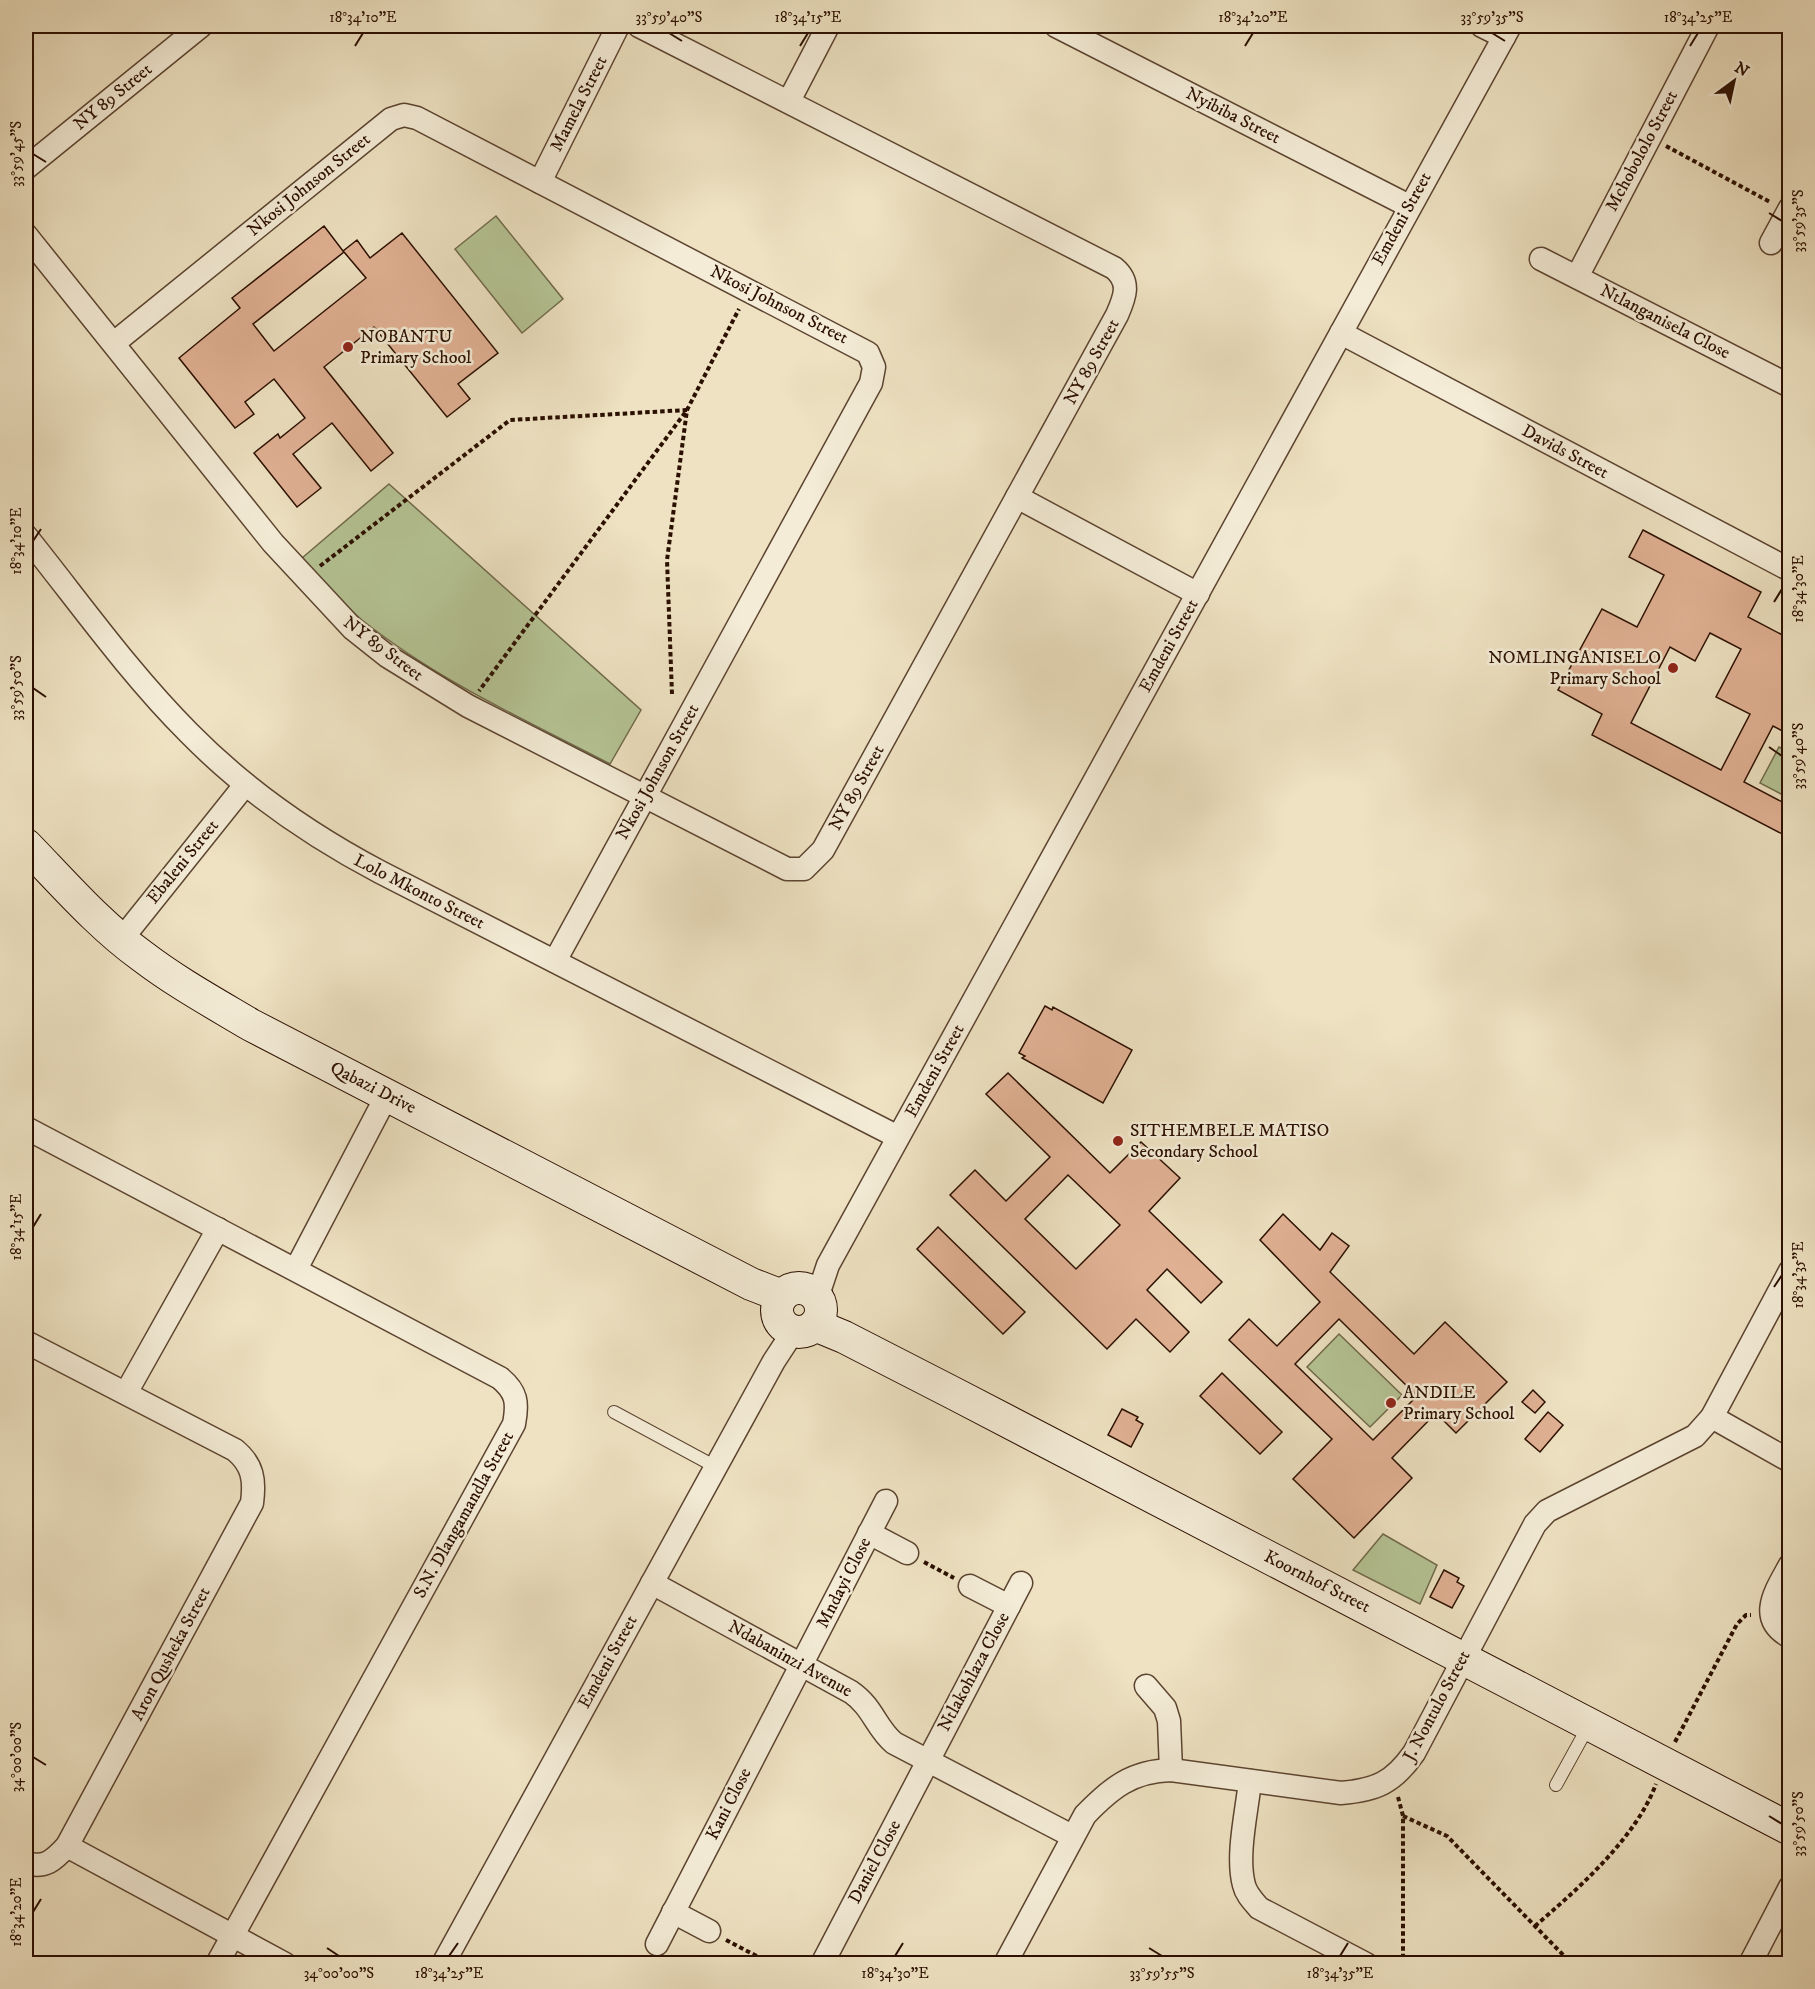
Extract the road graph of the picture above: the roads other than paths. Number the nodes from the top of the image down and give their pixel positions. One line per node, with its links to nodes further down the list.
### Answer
1 (201, 26): 10 (street, NY 89 Street)
2 (618, 26): 11 (street, Mamela Street)
3 (639, 26): 9 (street, NY 89 Street)
4 (828, 26): 9 (street)
5 (1056, 26): 12 (street, Nyibiba Street)
6 (1482, 26): 8 (street)
7 (1708, 26): 17 (street, Mchobololo Street)
8 (1507, 31): 12 (street, Emdeni Street)
9 (789, 101): 21 (street, NY 89 Street)
10 (26, 168)
11 (540, 182): 19 (street, Nkosi Johnson Street); 26 (street, Nkosi Johnson Street)
12 (1409, 206): 18 (street, Emdeni Street)
13 (1789, 210): 15 (street)
14 (26, 234): 19 (street, NY 89 Street)
15 (1771, 243)
16 (1541, 259): 17 (street, Ntlanganisela Close)
17 (1577, 277): 20 (street, Ntlanganisela Close)
18 (1341, 333): 23 (street, Davids Street); 24 (street, Emdeni Street)
19 (114, 342): 26 (street, NY 89 Street)
20 (1790, 386)
21 (1017, 497): 24 (street); 26 (street, NY 89 Street)
22 (26, 536): 25 (street, Lolo Mkonto Street)
23 (1790, 570)
24 (1198, 594): 32 (street, Emdeni Street)
25 (245, 785): 28 (street, Ebaleni Street); 29 (street, Lolo Mkonto Street)
26 (646, 796): 29 (street, Nkosi Johnson Street)
27 (26, 845): 28 (street, Qabazi Drive)
28 (121, 940): 30 (street, Qabazi Drive)
29 (555, 961): 32 (street, Lolo Mkonto Street)
30 (387, 1095): 34 (street); 36 (street, Qabazi Drive)
31 (26, 1128): 33 (street, S.N. Dlangamandla Street)
32 (898, 1137): 36 (street, Emdeni Street)
33 (218, 1228): 34 (street, S.N. Dlangamandla Street); 38 (street)
34 (296, 1269): 67 (street, S.N. Dlangamandla Street)
35 (1788, 1278): 40 (street, J. Nontulo Street)
36 (799, 1311): 42 (street, Emdeni Street); 52 (street, Koornhof Street)
37 (26, 1342): 38 (street, Aron Qusheka Street)
38 (126, 1393): 62 (street, Aron Qusheka Street)
39 (614, 1412): 42 (lane)
40 (1712, 1417): 41 (street); 52 (street, J. Nontulo Street)
41 (1790, 1461)
42 (716, 1467): 48 (street, Emdeni Street)
43 (886, 1501): 44 (street, Mndayi Close)
44 (869, 1533): 45 (street); 53 (street, Mndayi Close)
45 (907, 1553)
46 (1790, 1565): 51 (street)
47 (1021, 1582): 50 (street, Ntlakohlaza Close)
48 (652, 1583): 53 (street, Ndabaninzi Avenue); 72 (street, Emdeni Street)
49 (970, 1586): 50 (street)
50 (1009, 1606): 56 (street, Ntlakohlaza Close)
51 (1790, 1637)
52 (1463, 1658): 55 (street, Koornhof Street); 58 (street, J. Nontulo Street)
53 (801, 1665): 56 (street, Ndabaninzi Avenue); 65 (street, Kani Close)
54 (1146, 1686): 57 (street)
55 (1589, 1724): 59 (lane); 60 (street, Koornhof Street)
56 (927, 1761): 61 (street, Ndabaninzi Avenue); 73 (street, Daniel Close)
57 (1171, 1770): 58 (street, J. Nontulo Street); 61 (street, J. Nontulo Street)
58 (1250, 1781): 74 (street)
59 (1556, 1785)
60 (1790, 1829)
61 (1072, 1836): 69 (street, J. Nontulo Street)
62 (67, 1846): 63 (street); 67 (street)
63 (26, 1863)
64 (1790, 1887): 75 (street)
65 (673, 1912): 66 (street); 68 (street, Kani Close)
66 (710, 1931)
67 (232, 1935): 70 (street, S.N. Dlangamandla Street); 71 (street)
68 (657, 1944)
69 (1013, 1961)
70 (217, 1964)
71 (285, 1964)
72 (443, 1964)
73 (822, 1964)
74 (1366, 1964)
75 (1750, 1964)

